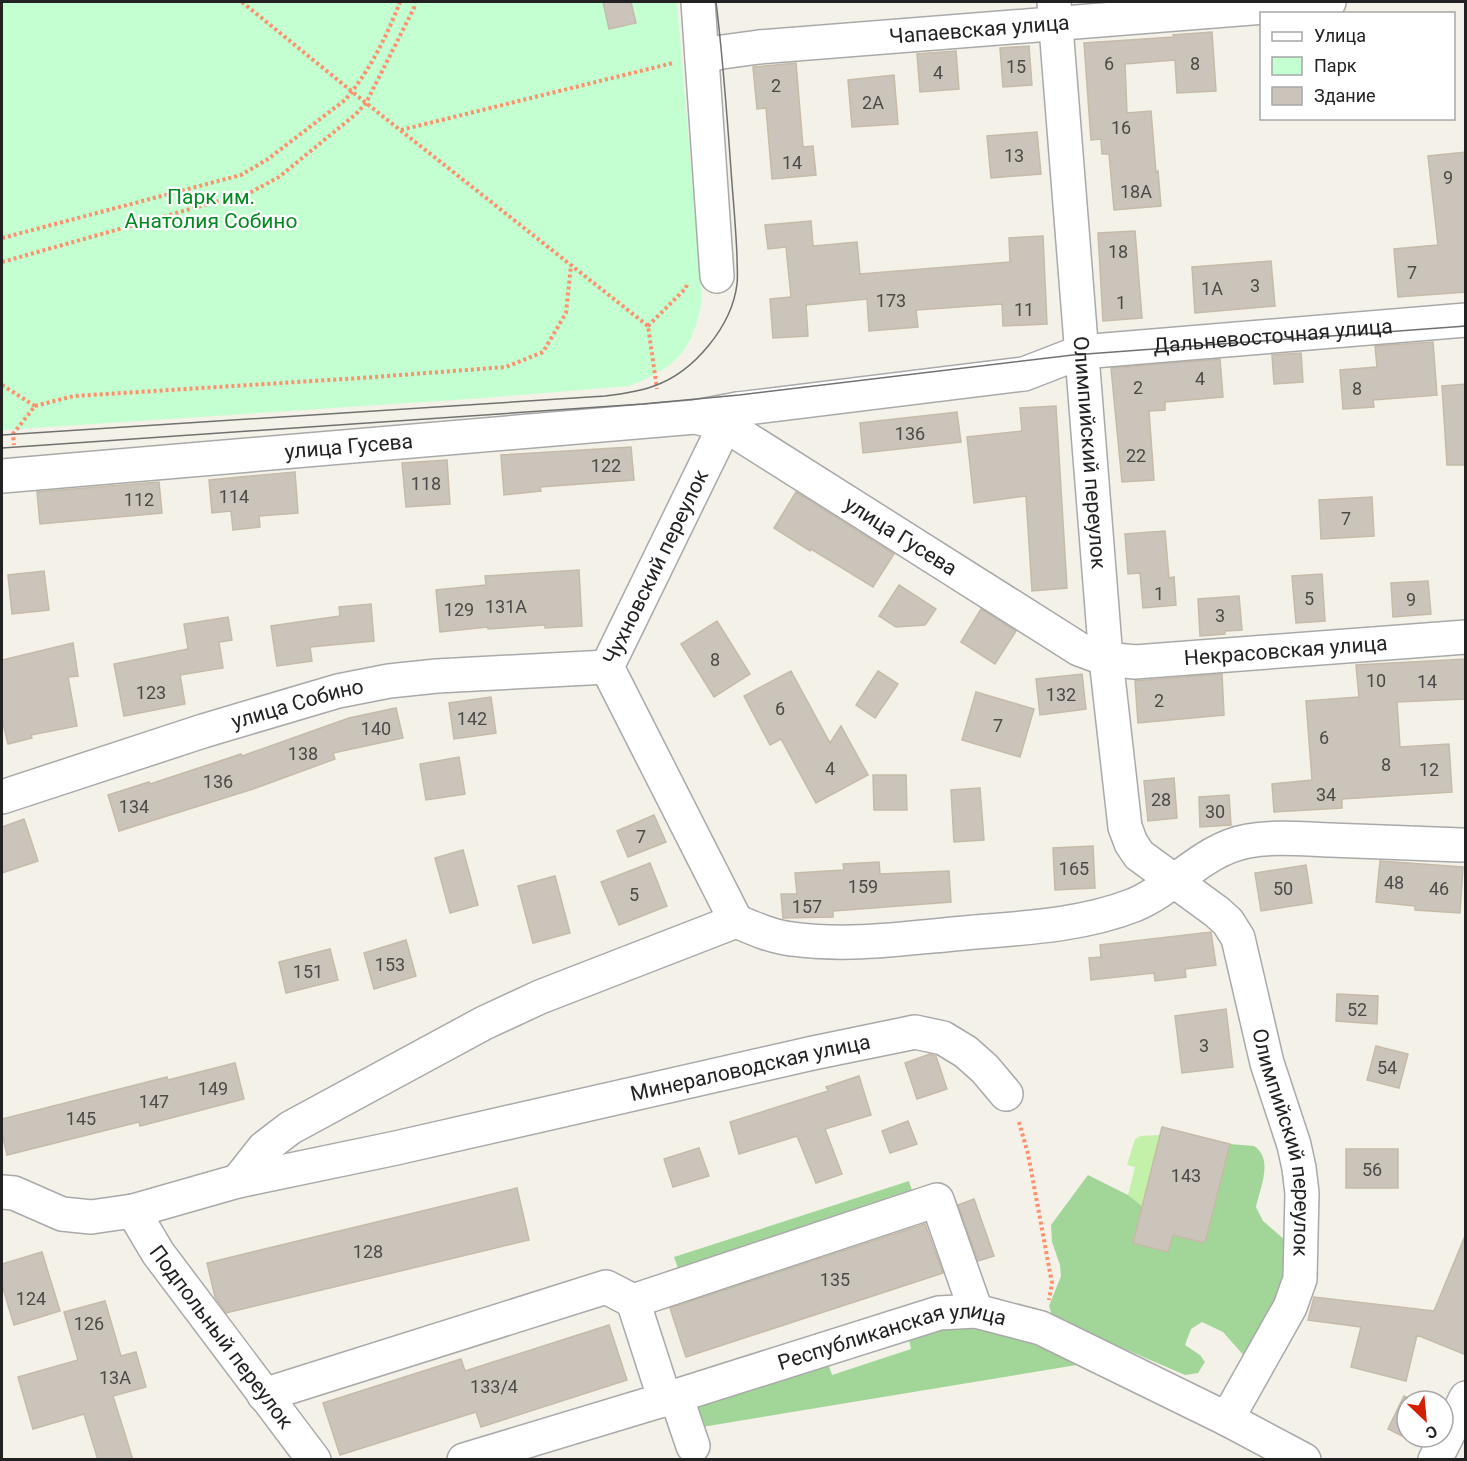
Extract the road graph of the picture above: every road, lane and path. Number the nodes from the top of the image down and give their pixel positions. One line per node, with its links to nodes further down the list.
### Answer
1 (243, 2): 8 (path)
2 (400, 2): 8 (path)
3 (415, 2): 9 (path)
4 (698, 2): 7 (street)
5 (1329, 2): 6 (street, Чапаевская улица)
6 (1055, 12): 7 (street, Чапаевская улица); 16 (street, Олимпийский переулок)
7 (702, 57): 10 (path); 14 (street)
8 (352, 91): 9 (path); 11 (path)
9 (366, 103): 10 (path); 12 (path)
10 (400, 130): 13 (path)
11 (2, 238)
12 (2, 262)
13 (571, 265): 18 (path); 20 (path)
14 (717, 276)
15 (1466, 320): 16 (street, Дальневосточная улица)
16 (1081, 352): 19 (street, улица Гусева); 23 (street, Олимпийский переулок)
17 (2, 385): 18 (path)
18 (35, 406): 21 (path)
19 (720, 417): 20 (street, улица Гусева); 23 (street, улица Гусева); 24 (street, Чухновский переулок)
20 (661, 419): 21 (street, улица Гусева)
21 (9, 475)
22 (1466, 637): 23 (street, Некрасовская улица)
23 (1106, 659): 27 (street, Олимпийский переулок)
24 (607, 667): 25 (street, улица Собино); 28 (street, Чухновский переулок)
25 (2, 797)
26 (1461, 845): 27 (street)
27 (1175, 880): 28 (street); 39 (street, Олимпийский переулок)
28 (736, 921): 30 (street)
29 (1006, 1094): 30 (street, Минераловодская улица); 35 (path)
30 (238, 1181): 32 (street, Минераловодская улица)
31 (2, 1192): 32 (street, Минераловодская улица)
32 (134, 1211): 36 (street, Подпольный переулок)
33 (633, 1301): 34 (street); 36 (street); 37 (street)
34 (976, 1311): 35 (street, Республиканская улица); 37 (street, Республиканская улица)
35 (1041, 1328): 39 (street, Республиканская улица)
36 (264, 1395): 41 (street, Подпольный переулок)
37 (671, 1398): 40 (street); 42 (street, Республиканская улица)
38 (1466, 1398): 44 (street)
39 (1227, 1419): 43 (street, Республиканская улица)
40 (693, 1446)
41 (314, 1460)
42 (464, 1460)
43 (1304, 1460)
44 (1435, 1460)

